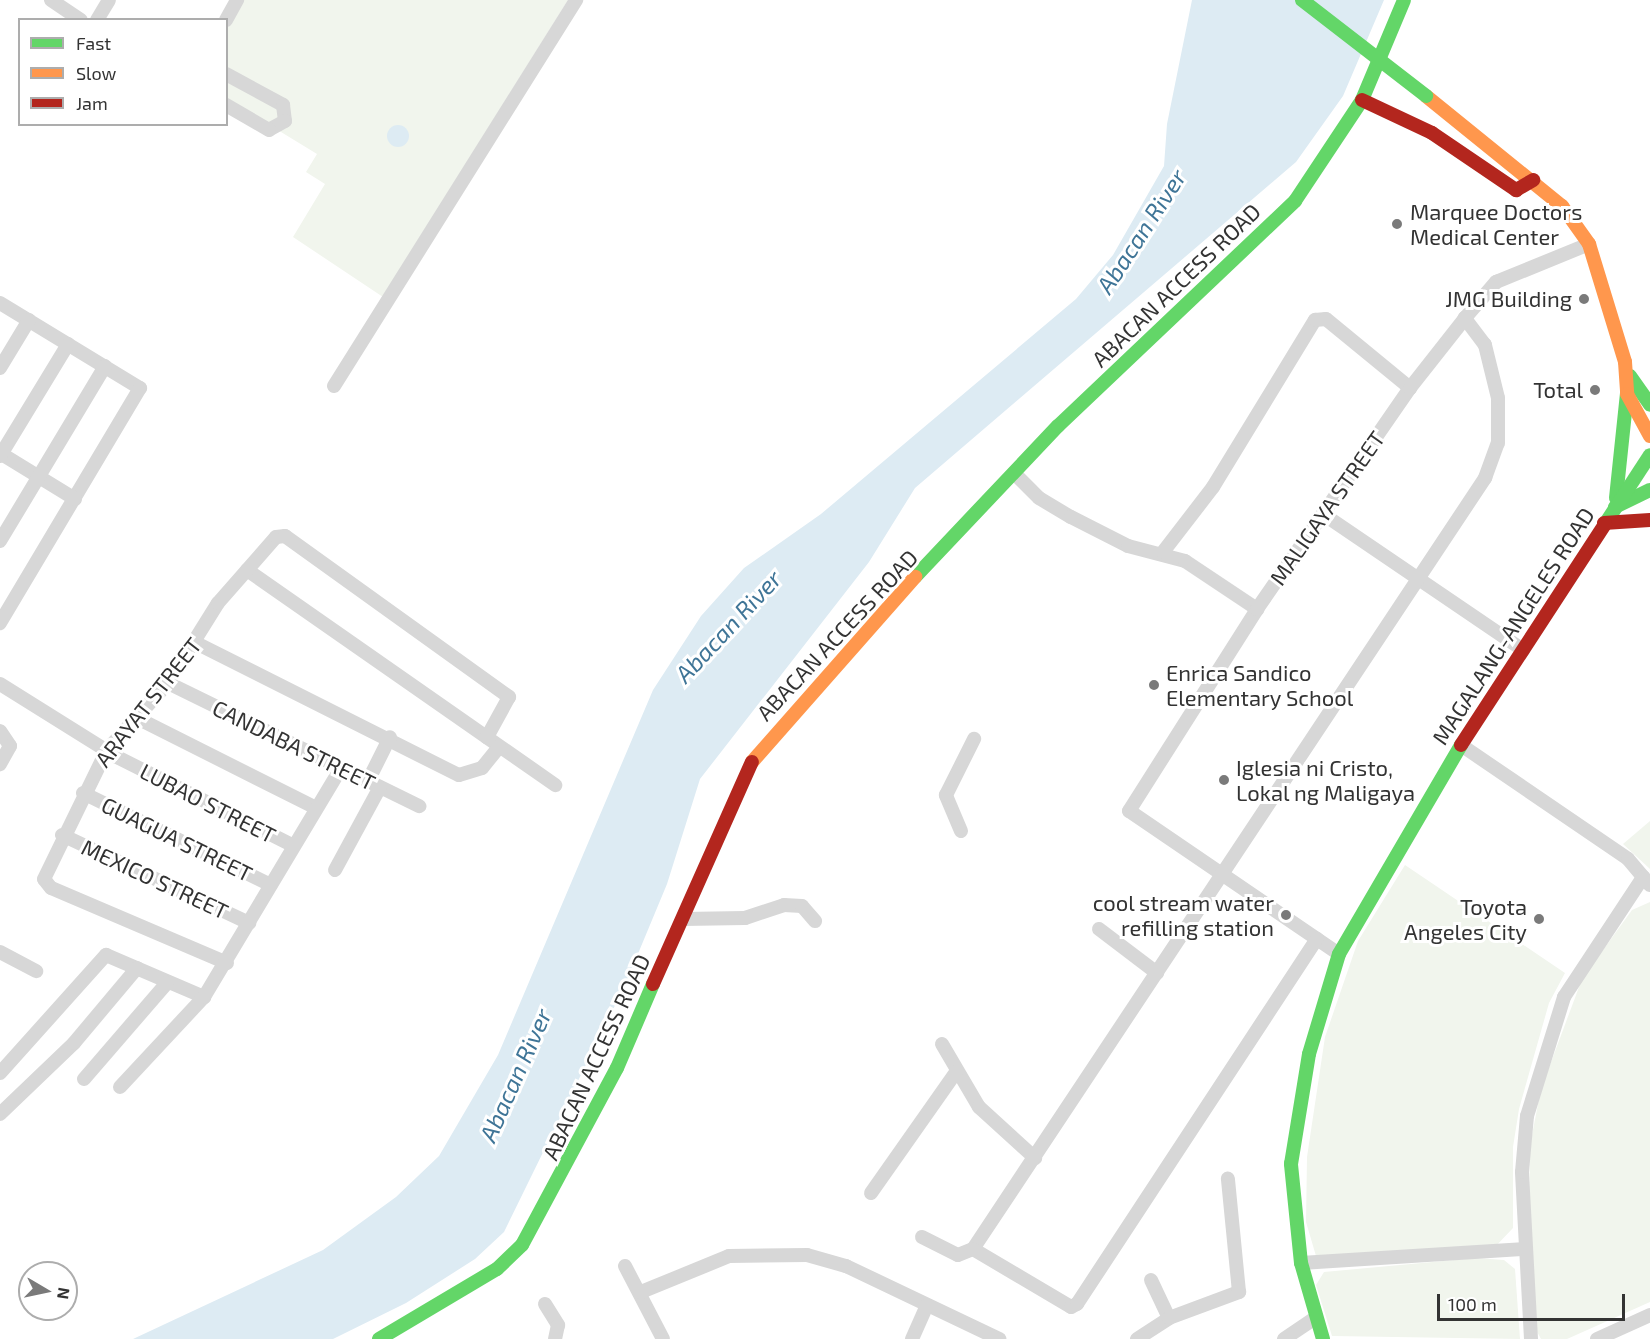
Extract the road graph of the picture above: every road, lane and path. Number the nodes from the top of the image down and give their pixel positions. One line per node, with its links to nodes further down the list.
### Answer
1 (51, 0): 7 (street)
2 (109, 0): 8 (street)
3 (237, 0): 9 (street)
4 (576, 0): 22 (street)
5 (1302, 0): 13 (main road, bridge)
6 (1404, 0): 11 (main road, ABACAN ACCESS ROAD)
7 (78, 18)
8 (98, 18)
9 (227, 18)
10 (228, 75): 12 (street)
11 (1362, 100): 13 (main road); 29 (main road, ABACAN ACCESS ROAD)
12 (228, 106)
13 (1533, 180): 14 (main road)
14 (1589, 244): 16 (street, MALIGAYA STREET); 21 (main road)
15 (0, 303): 17 (street)
16 (1465, 318): 23 (street, MALIGAYA STREET); 40 (street)
17 (29, 320): 18 (street); 20 (street)
18 (68, 344): 19 (street); 27 (street)
19 (105, 366): 30 (street); 32 (street)
20 (0, 368)
21 (1627, 372): 24 (main road); 25 (main road)
22 (334, 386)
23 (1410, 387): 34 (street, MALIGAYA STREET); 38 (street)
24 (1627, 394): 26 (main road); 33 (main road)
25 (1650, 405)
26 (1650, 436)
27 (0, 455): 30 (street)
28 (1650, 455): 33 (main road, MAGALANG-ANGELES ROAD)
29 (1014, 473): 38 (street); 69 (main road, ABACAN ACCESS ROAD)
30 (39, 477): 32 (street); 37 (street)
31 (1650, 490): 33 (main road, MAGALANG-ANGELES ROAD)
32 (75, 499): 42 (street)
33 (1614, 508): 36 (main road, MAGALANG-ANGELES ROAD)
34 (1323, 514): 40 (street); 41 (street, MALIGAYA STREET)
35 (1650, 520): 36 (main road)
36 (1604, 523): 44 (main road, MAGALANG-ANGELES ROAD)
37 (0, 541)
38 (1163, 552): 41 (street)
39 (247, 570): 43 (street, ARAYAT STREET); 50 (street); 50 (street, ARAYAT STREET)
40 (1418, 580): 44 (street); 66 (street)
41 (1257, 609): 66 (street, MALIGAYA STREET)
42 (0, 623)
43 (196, 643): 45 (street, ARAYAT STREET); 49 (street)
44 (1523, 650): 52 (main road, MAGALANG-ANGELES ROAD)
45 (168, 683): 47 (street, ARAYAT STREET); 56 (street, CANDABA STREET)
46 (0, 684): 54 (street, LUBAO STREET)
47 (136, 718): 54 (street, ARAYAT STREET); 61 (street)
48 (0, 731): 55 (street)
49 (390, 737): 53 (street); 57 (street)
50 (487, 738): 53 (street)
51 (974, 739): 62 (street)
52 (1461, 745): 67 (street); 74 (main road, MAGALANG-ANGELES ROAD)
53 (499, 747): 58 (street)
54 (107, 750): 59 (street, ARAYAT STREET); 64 (street, LUBAO STREET)
55 (0, 764)
56 (341, 768): 57 (street, CANDABA STREET); 61 (street)
57 (374, 784): 60 (street, CANDABA STREET); 65 (street)
58 (555, 785)
59 (83, 793): 63 (street, ARAYAT STREET); 68 (street, GUAGUA STREET)
60 (419, 806)
61 (316, 808): 64 (street)
62 (961, 831)
63 (62, 835): 71 (street, MEXICO STREET); 76 (street, ARAYAT STREET)
64 (294, 846): 68 (street)
65 (336, 870)
66 (1222, 876): 73 (street); 79 (street)
67 (1646, 881): 93 (street)
68 (271, 885): 71 (street)
69 (682, 919): 70 (street); 103 (main road, ABACAN ACCESS ROAD)
70 (815, 921)
71 (249, 923): 76 (street)
72 (1099, 929): 79 (street)
73 (1317, 939): 74 (street); 92 (street)
74 (1339, 954): 94 (main road, MAGALANG-ANGELES ROAD)
75 (1, 955): 78 (street)
76 (227, 963): 81 (street)
77 (137, 968): 80 (street); 83 (street); 87 (street)
78 (36, 971)
79 (1157, 973): 88 (street)
80 (167, 983): 81 (street); 85 (street)
81 (204, 997): 86 (street)
82 (942, 1044): 84 (street)
83 (0, 1072)
84 (956, 1072): 88 (street); 90 (street)
85 (84, 1079)
86 (120, 1087)
87 (0, 1114)
88 (1035, 1158): 92 (street)
89 (1228, 1179): 101 (street)
90 (871, 1193)
91 (922, 1237): 92 (street)
92 (973, 1249)
93 (1526, 1249): 94 (street); 111 (street)
94 (1301, 1263): 102 (main road, MAGALANG-ANGELES ROAD)
95 (626, 1266): 97 (street)
96 (1151, 1280): 101 (street)
97 (641, 1292): 99 (street); 105 (street)
98 (545, 1304): 104 (street)
99 (927, 1305): 106 (street); 107 (street)
100 (1650, 1315): 112 (street)
101 (1169, 1318): 108 (street)
102 (1314, 1319): 109 (street); 110 (main road, MAGALANG-ANGELES ROAD)
103 (379, 1339)
104 (555, 1339)
105 (663, 1339)
106 (912, 1339)
107 (999, 1339)
108 (1137, 1339)
109 (1284, 1339)
110 (1322, 1339)
111 (1531, 1339)
112 (1597, 1339)

